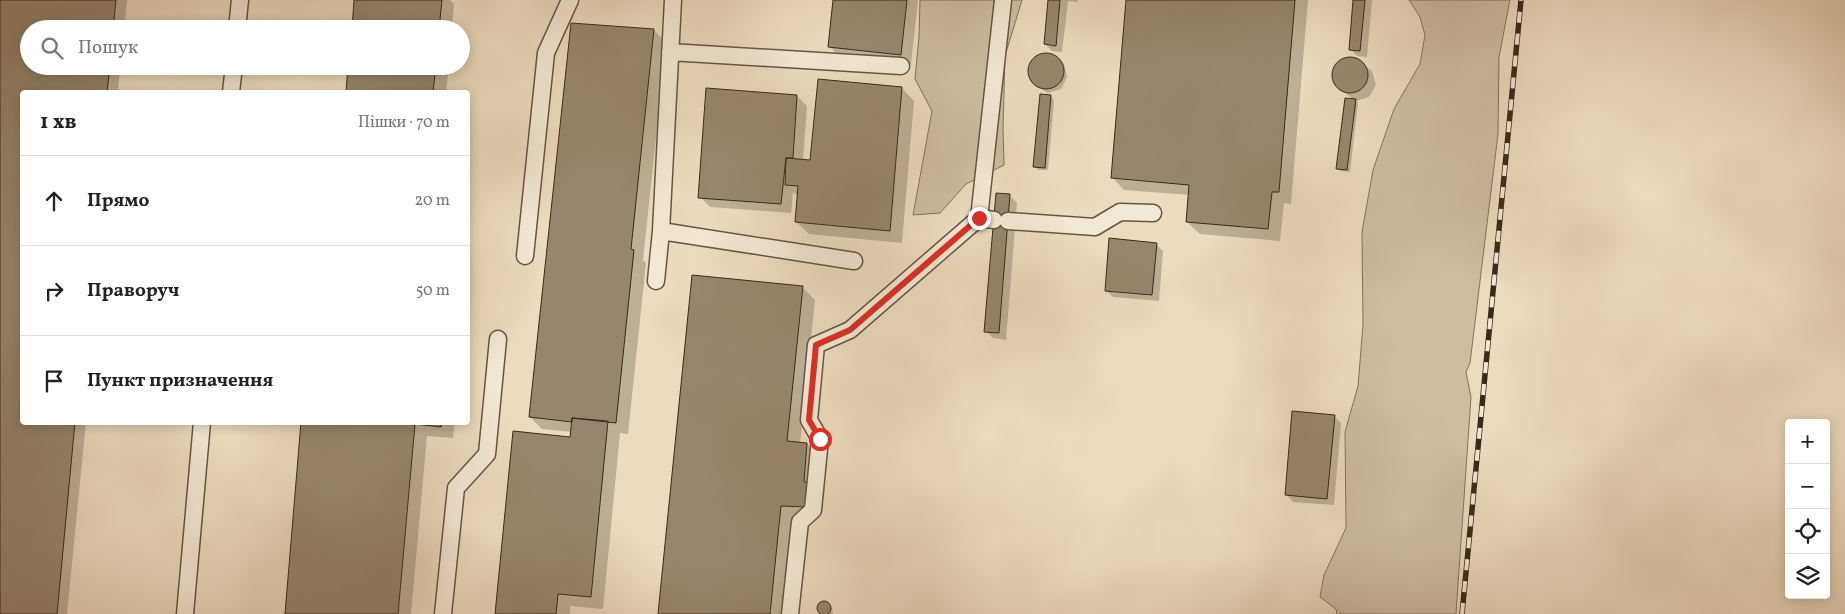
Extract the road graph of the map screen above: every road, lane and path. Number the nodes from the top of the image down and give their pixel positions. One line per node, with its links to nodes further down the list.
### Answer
1 (240, 0): 5 (lane)
2 (570, 0): 13 (lane)
3 (673, 0): 6 (lane)
4 (1003, 0): 11 (lane)
5 (238, 20)
6 (670, 52): 7 (lane); 12 (lane)
7 (901, 66)
8 (233, 75): 9 (lane)
9 (231, 90)
10 (1153, 213): 11 (lane)
11 (994, 220): 20 (lane)
12 (661, 231): 14 (lane); 15 (lane)
13 (525, 256)
14 (854, 260)
15 (656, 281)
16 (498, 339): 19 (lane)
17 (202, 425): 18 (lane)
18 (185, 614)
19 (443, 614)
20 (790, 614)

